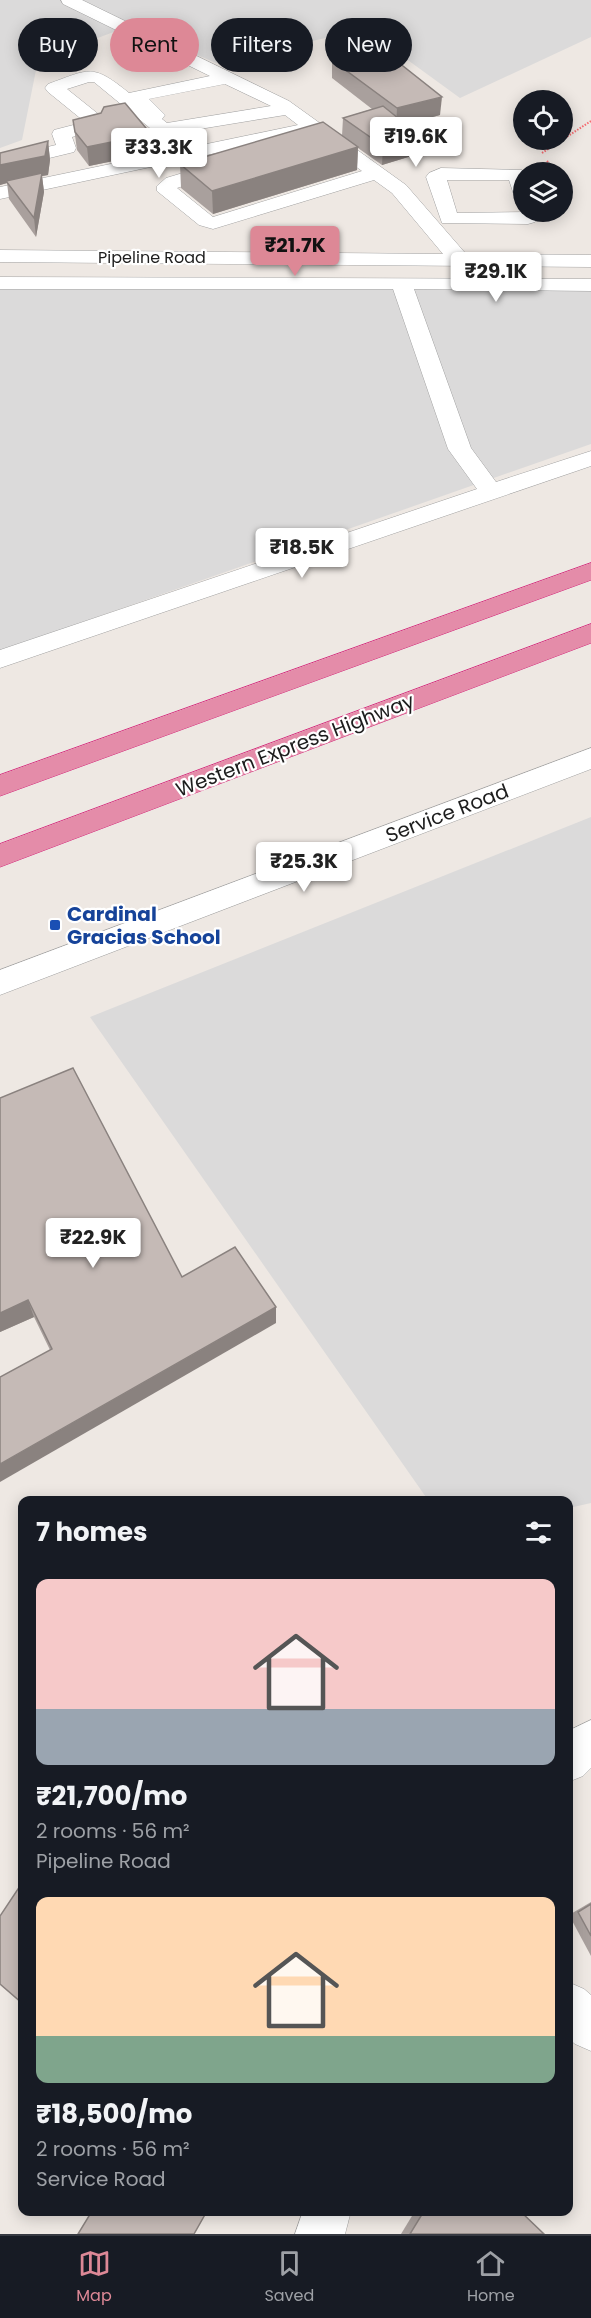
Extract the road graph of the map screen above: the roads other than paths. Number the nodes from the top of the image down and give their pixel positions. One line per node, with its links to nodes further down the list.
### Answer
1 (69, 0): 2 (street)
2 (227, 78): 3 (street); 3 (street)
3 (283, 106): 4 (street); 5 (street)
4 (319, 132): 6 (street); 6 (street); 10 (street)
5 (0, 164)
6 (376, 173): 9 (street)
7 (513, 175): 8 (street)
8 (438, 184): 9 (street); 11 (street)
9 (399, 189): 14 (street)
10 (0, 193)
11 (513, 212)
12 (529, 222): 15 (street)
13 (0, 256): 14 (street, Pipeline Road)
14 (459, 259): 15 (street, Pipeline Road)
15 (538, 260): 16 (street, Pipeline Road)
16 (591, 261)
17 (0, 283): 18 (street)
18 (401, 283): 19 (street); 21 (street)
19 (591, 285)
20 (591, 458): 21 (street)
21 (491, 492): 24 (street)
22 (591, 571): 26 (highway)
23 (591, 633): 27 (highway, Western Express Highway)
24 (0, 659)
25 (591, 758): 28 (street, Service Road)
26 (0, 786)
27 (0, 856)
28 (0, 983)
29 (591, 1741): 30 (street)
30 (573, 1756)
31 (573, 2010): 32 (street)
32 (591, 2028)
33 (325, 2216): 34 (street)
34 (320, 2234)

